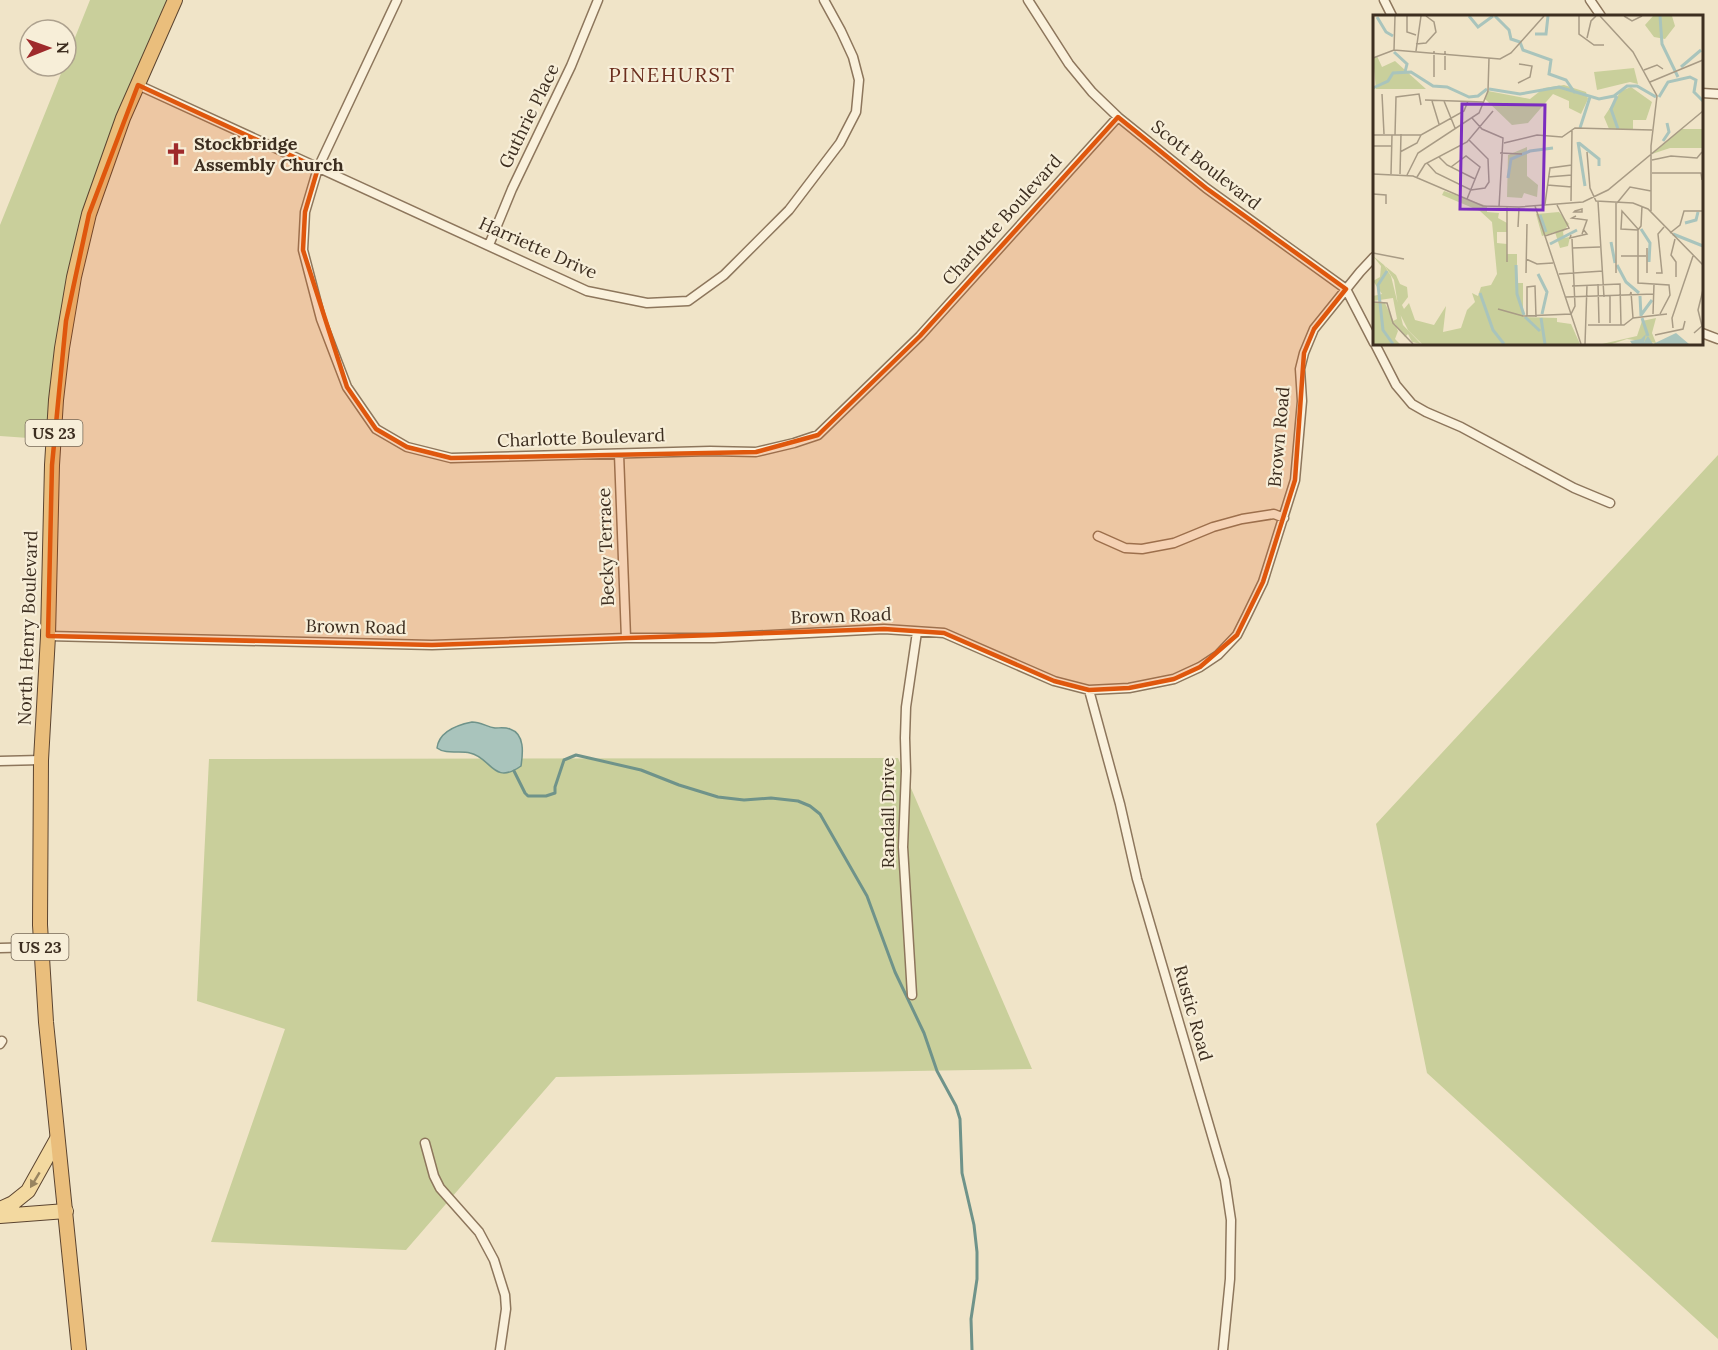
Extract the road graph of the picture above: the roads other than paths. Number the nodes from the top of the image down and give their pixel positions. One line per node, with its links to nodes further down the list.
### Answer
1 (175, 0): 10 (highway, North Henry Boulevard / US 23)
2 (397, 0): 14 (street, Charlotte Boulevard)
3 (598, 0): 15 (street, Guthrie Place)
4 (824, 0): 15 (street, Harriette Drive)
5 (1028, 0): 13 (street, Scott Boulevard)
6 (1384, 0): 8 (street)
7 (1590, 0): 9 (street)
8 (1392, 15)
9 (1600, 15)
10 (138, 85): 14 (street, Harriette Drive); 27 (highway, North Henry Boulevard / US 23)
11 (1703, 93): 12 (street)
12 (1718, 94)
13 (1118, 117): 17 (street, Scott Boulevard); 22 (street, Charlotte Boulevard)
14 (318, 168): 15 (street, Harriette Drive); 22 (street, Charlotte Boulevard)
15 (489, 245)
16 (1373, 258): 17 (street, Brown Road)
17 (1346, 289): 19 (street, Scott Boulevard); 24 (street, Brown Road)
18 (1703, 334): 20 (street)
19 (1373, 339)
20 (1718, 339)
21 (1376, 345): 23 (street, Scott Boulevard)
22 (619, 454): 28 (street, Becky Terrace)
23 (1610, 503)
24 (1284, 518): 25 (street); 29 (street, Brown Road)
25 (1098, 536)
26 (917, 632): 28 (street, Brown Road); 29 (street, Brown Road); 34 (street, Randall Drive)
27 (48, 636): 28 (street, Brown Road); 30 (highway, North Henry Boulevard / US 23)
28 (626, 638)
29 (1089, 690): 42 (street, Rustic Road)
30 (41, 760): 31 (street); 32 (highway, North Henry Boulevard / US 23)
31 (0, 761)
32 (40, 947): 33 (street); 35 (highway, North Henry Boulevard / US 23)
33 (0, 948)
34 (912, 995)
35 (57, 1139): 37 (main road, one-way to 37); 38 (highway, North Henry Boulevard / US 23)
36 (425, 1143): 41 (street)
37 (0, 1209)
38 (66, 1211): 39 (main road); 40 (highway, North Henry Boulevard)
39 (0, 1216)
40 (79, 1350)
41 (500, 1350)
42 (1223, 1350)

